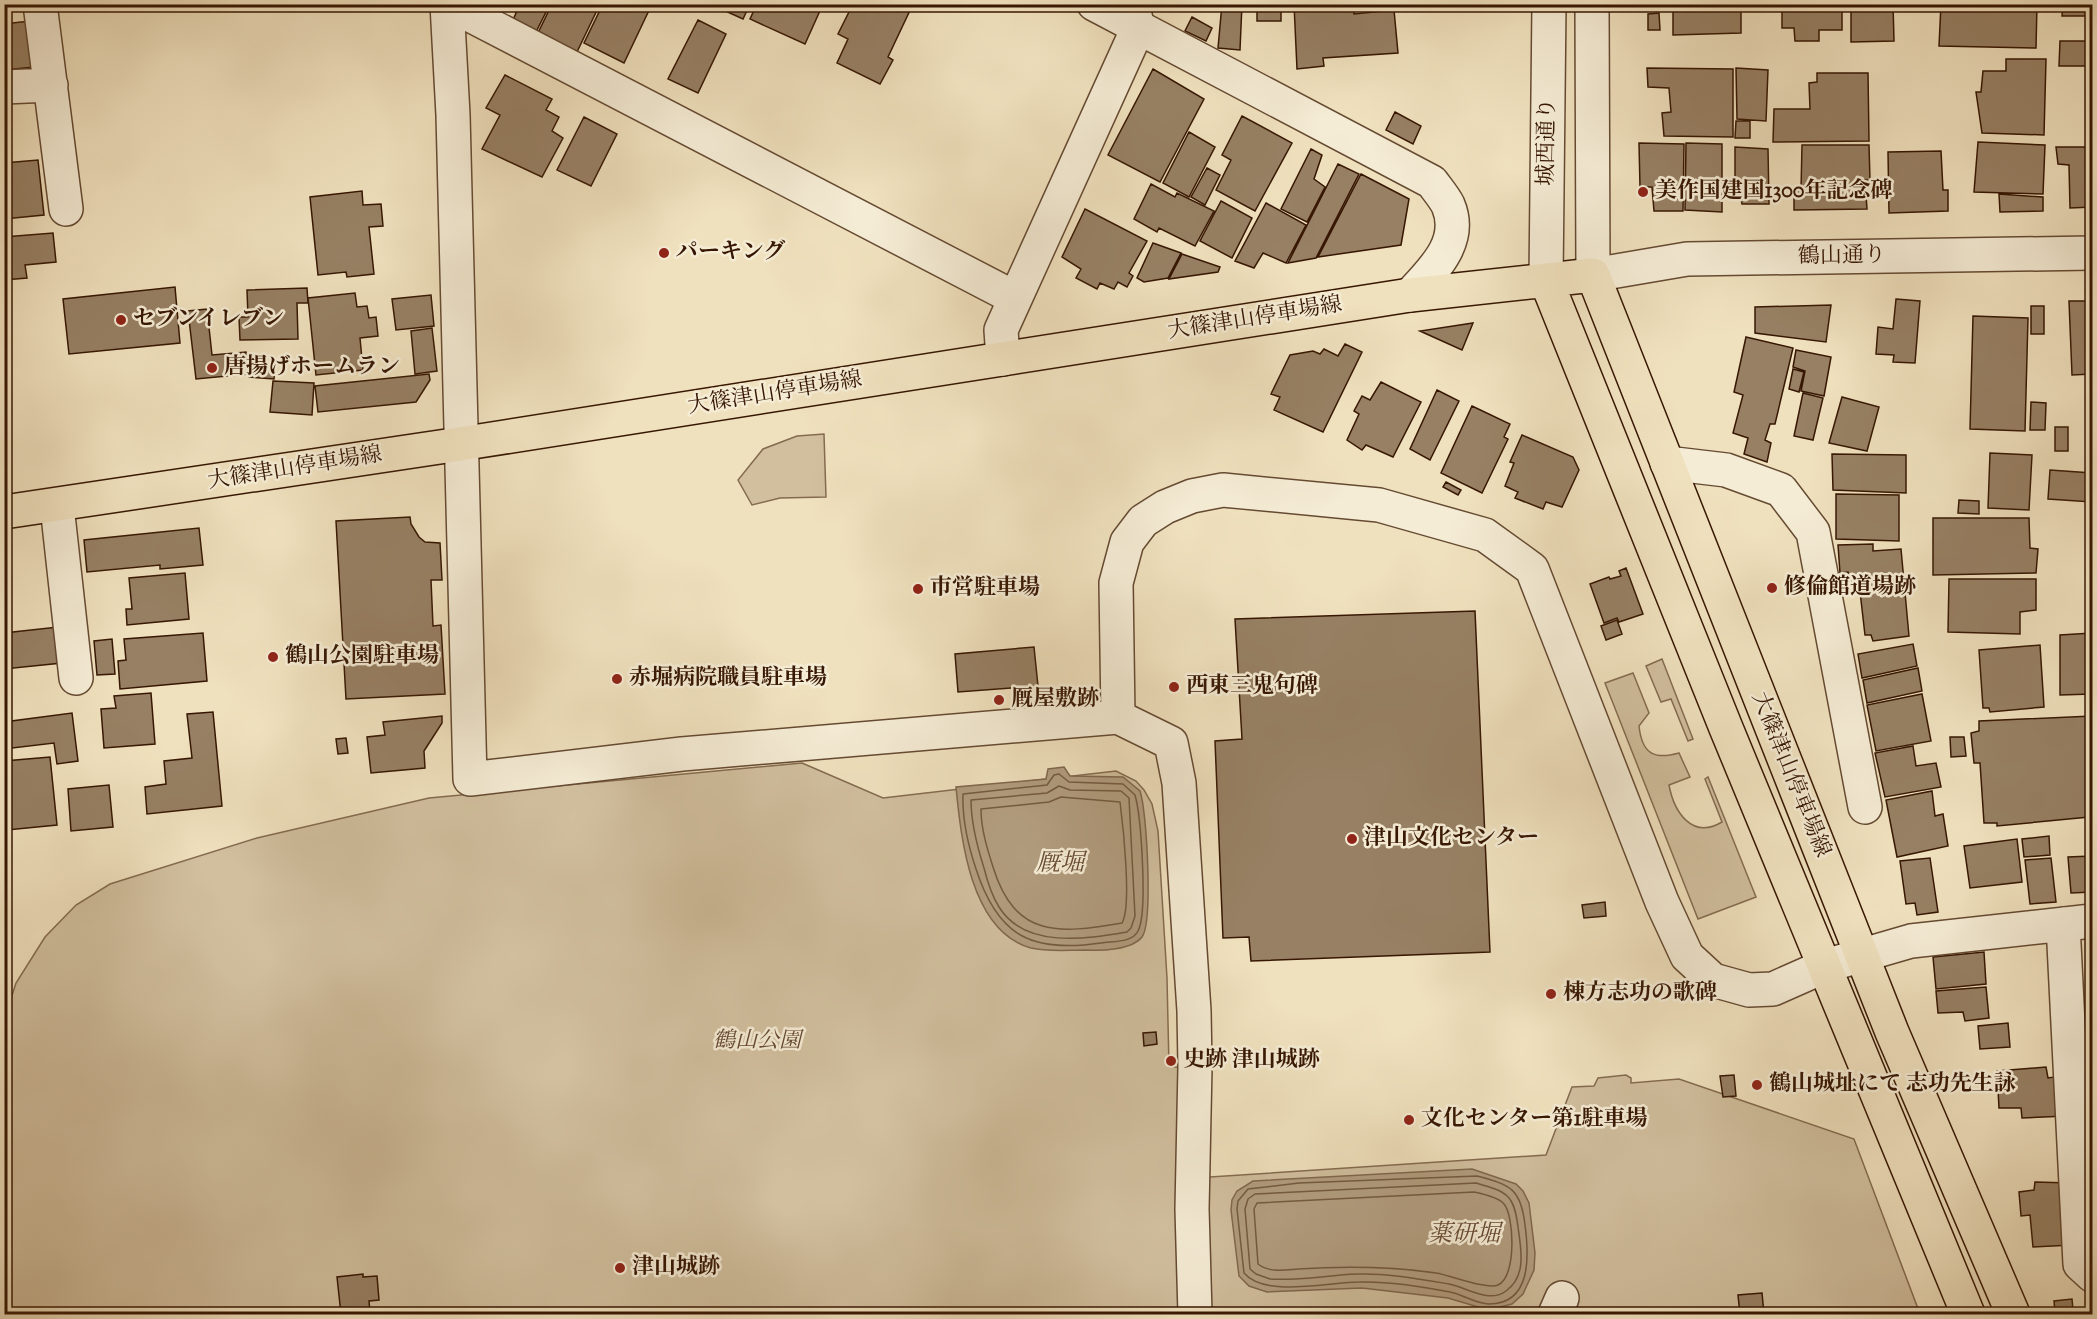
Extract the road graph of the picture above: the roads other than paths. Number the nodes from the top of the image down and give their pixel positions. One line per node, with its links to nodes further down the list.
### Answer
1 (40, 4): 7 (street)
2 (448, 4): 14 (street); 16 (street)
3 (1094, 4): 6 (street)
4 (1549, 4): 12 (street, 城西通り)
5 (1592, 4): 11 (street, 城西通り)
6 (1135, 16): 13 (street); 14 (street)
7 (51, 85): 8 (street); 9 (street)
8 (4, 87)
9 (66, 209)
10 (2092, 253): 11 (street, 鶴山通り)
11 (1593, 275): 12 (main road, 大篠津山停車場線); 17 (main road, 大篠津山停車場線)
12 (1546, 280): 13 (main road, 大篠津山停車場線); 25 (main road, 大篠津山停車場線)
13 (1410, 295): 15 (main road, 大篠津山停車場線)
14 (1016, 298): 15 (street)
15 (1003, 359): 16 (main road, 大篠津山停車場線)
16 (460, 444): 18 (main road, 大篠津山停車場線); 21 (street)
17 (1667, 464): 22 (street); 24 (main road, 大篠津山停車場線)
18 (57, 506): 19 (main road, 大篠津山停車場線); 20 (street)
19 (4, 512)
20 (76, 678)
21 (1118, 717): 25 (street); 27 (street)
22 (1865, 807)
23 (2078, 923): 24 (street); 26 (street)
24 (1861, 955): 25 (street); 29 (main road, 大篠津山停車場線)
25 (1825, 966): 28 (main road, 大篠津山停車場線)
26 (2092, 1275)
27 (1195, 1314)
28 (1968, 1314)
29 (2013, 1314)

